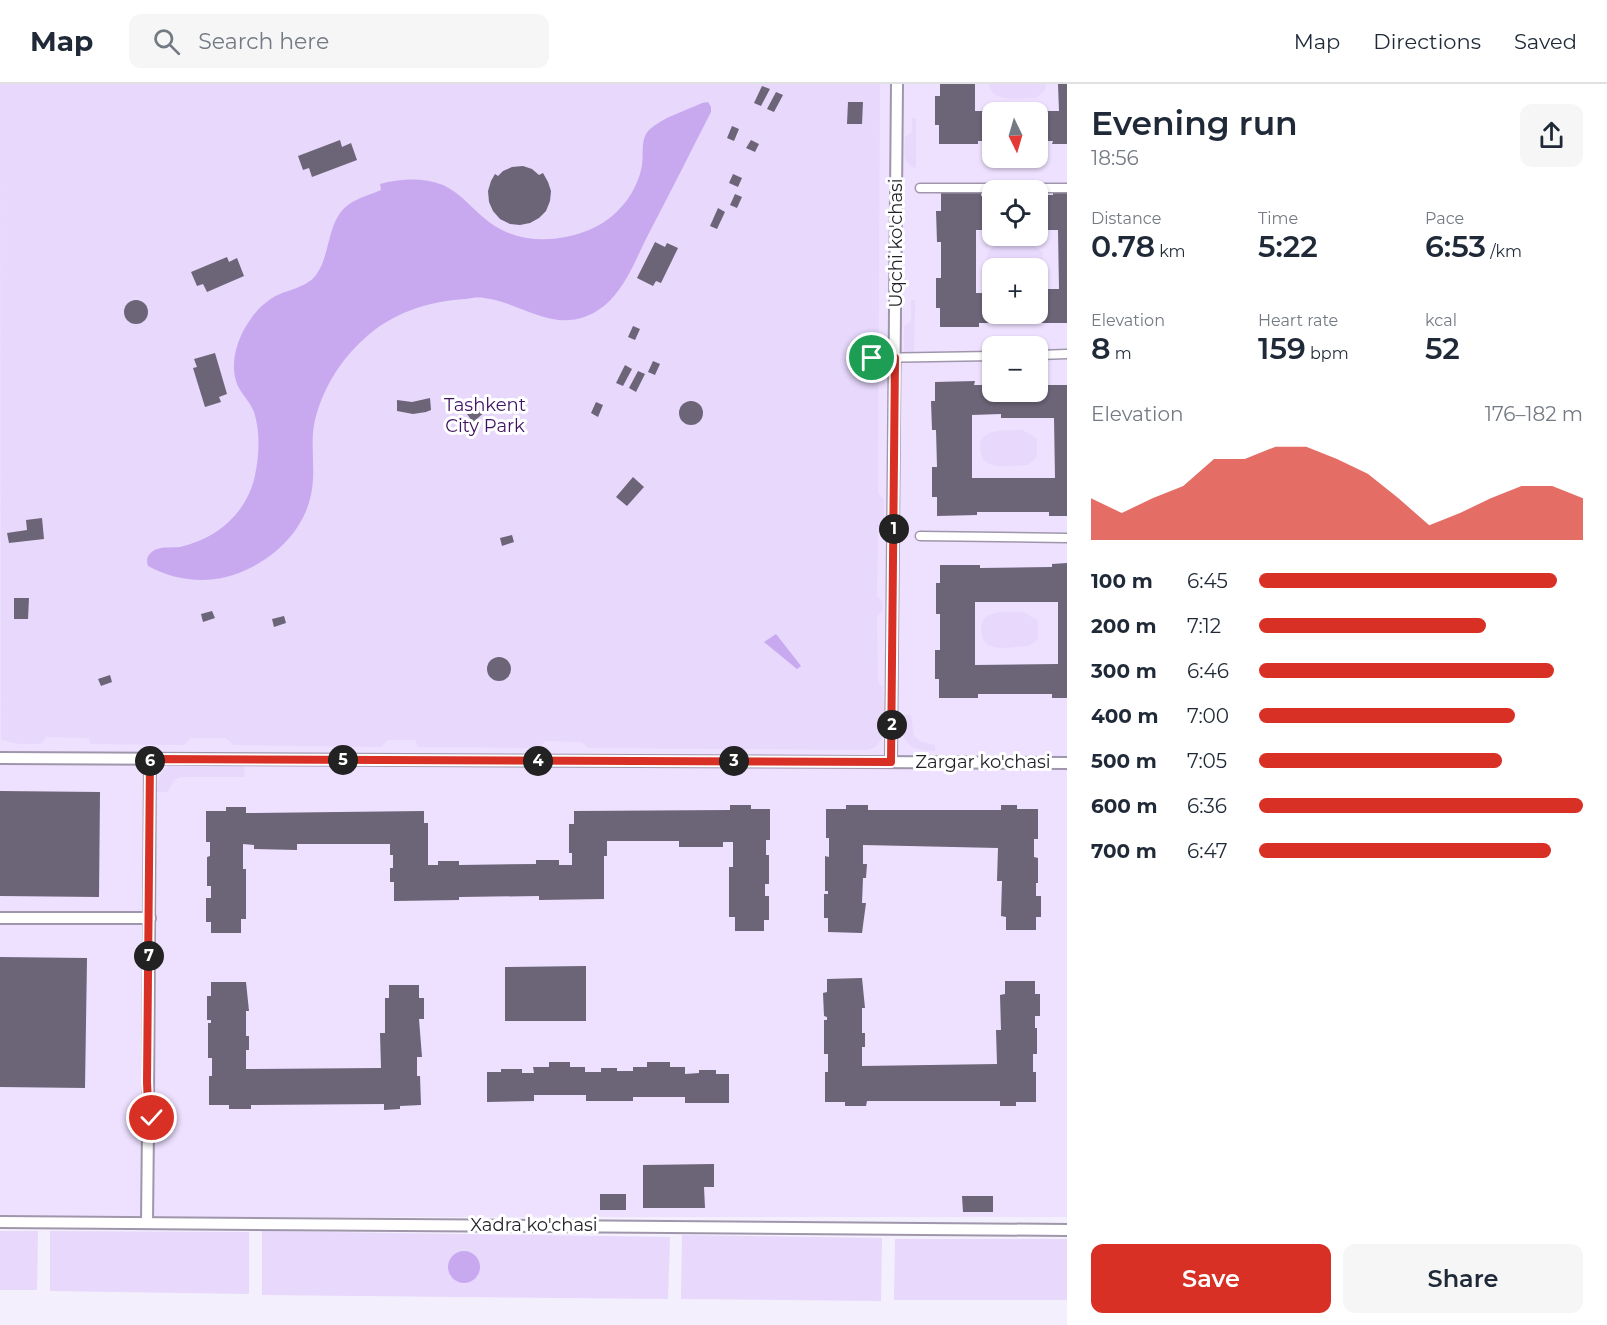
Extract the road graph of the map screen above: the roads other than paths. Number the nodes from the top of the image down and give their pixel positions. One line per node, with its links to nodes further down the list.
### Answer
1 (897, 84): 8 (street, Uqchi ko'chasi)
2 (1067, 188): 3 (street)
3 (920, 189)
4 (1067, 354): 5 (street)
5 (1048, 355)
6 (982, 356): 8 (street)
7 (872, 358): 8 (street)
8 (895, 358): 13 (street, Uqchi ko'chasi)
9 (920, 536): 10 (street)
10 (1067, 538)
11 (0, 758): 12 (street, Zargar ko'chasi)
12 (150, 759): 13 (street, Zargar ko'chasi); 16 (street)
13 (891, 762): 14 (street, Zargar ko'chasi)
14 (1067, 763)
15 (0, 918): 16 (street)
16 (150, 918): 18 (street)
17 (0, 1221): 18 (street, Xadra ko'chasi)
18 (147, 1223): 19 (street, Xadra ko'chasi)
19 (1067, 1230)

